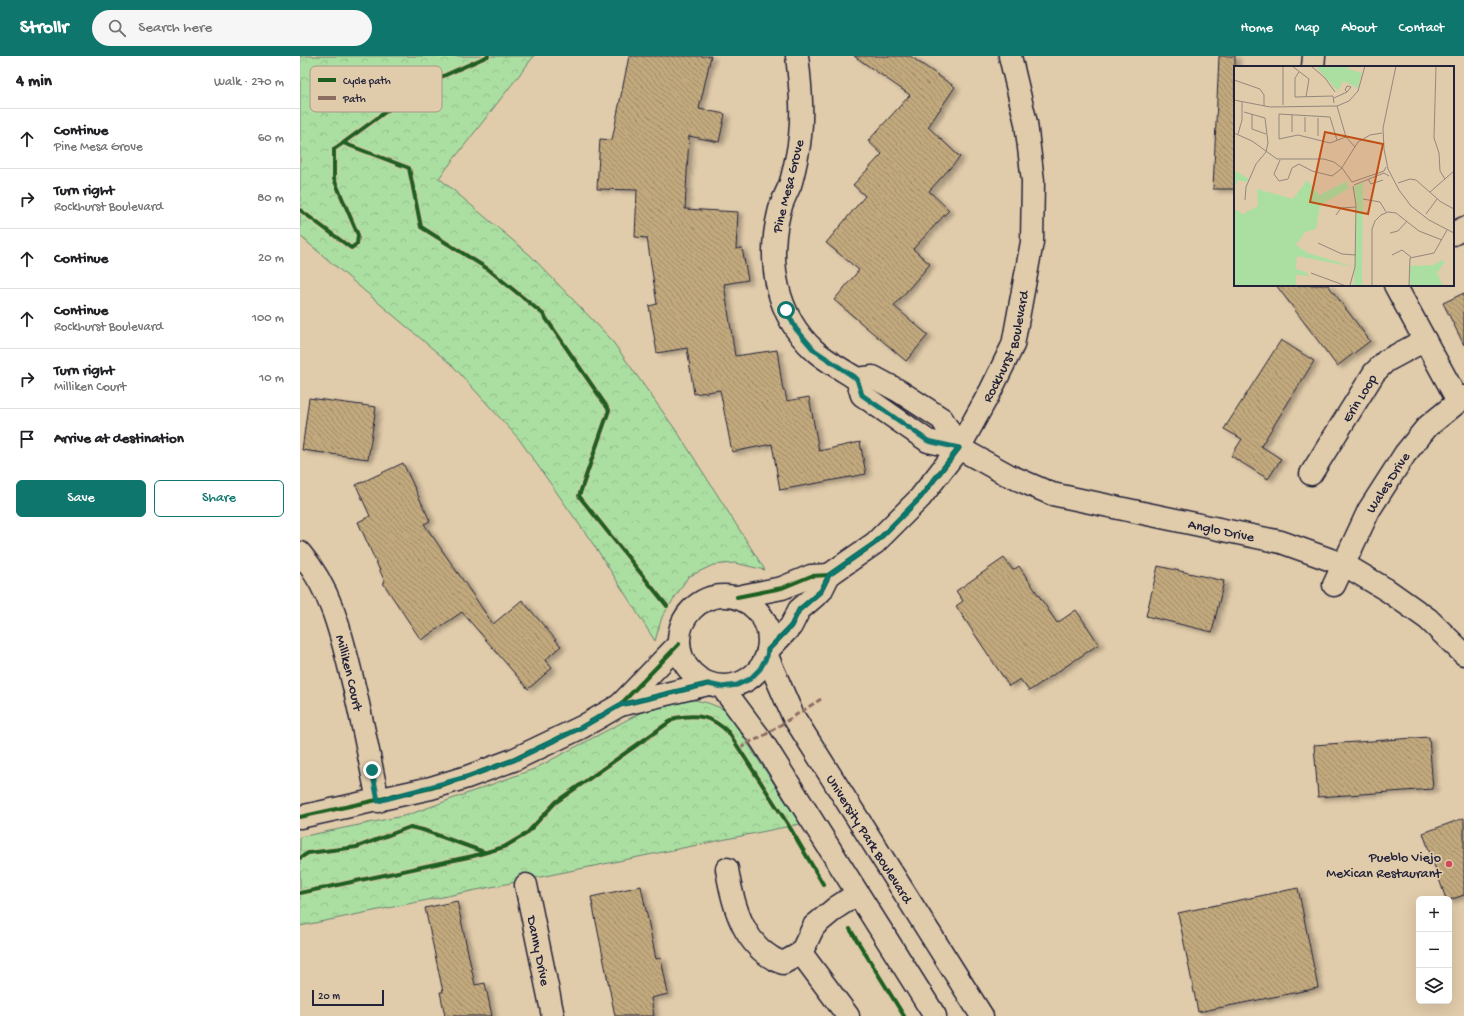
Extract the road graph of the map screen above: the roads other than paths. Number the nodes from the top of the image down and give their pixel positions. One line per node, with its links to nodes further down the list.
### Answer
1 (797, 56): 10 (street, Pine Mesa Grove)
2 (1010, 56): 10 (street, Rockhurst Boulevard)
3 (1314, 56): 4 (street)
4 (1313, 66)
5 (1464, 228): 6 (street)
6 (1454, 233)
7 (1396, 286): 8 (street)
8 (1425, 340): 9 (street); 11 (street, Erin Loop)
9 (1461, 399): 13 (street, Wales Drive)
10 (959, 448): 13 (street, Anglo Drive); 14 (street, Rockhurst Boulevard)
11 (1311, 474)
12 (300, 553): 22 (street, Milliken Court)
13 (1345, 564): 15 (street, Wales Drive); 19 (street, Anglo Drive)
14 (829, 575): 16 (street, Rockhurst Boulevard); 18 (street, Rockhurst Boulevard)
15 (1334, 585)
16 (737, 597): 17 (street); 18 (street)
17 (679, 644): 20 (street); 21 (street)
18 (768, 653): 20 (street); 31 (street, University Park Boulevard)
19 (1464, 654)
20 (715, 686): 21 (street); 26 (street)
21 (620, 705): 22 (street)
22 (378, 801): 23 (street)
23 (300, 817)
24 (727, 869): 27 (street)
25 (526, 884): 28 (street, Danny Drive)
26 (857, 894): 27 (street); 30 (street)
27 (801, 953): 29 (street)
28 (553, 1016)
29 (848, 1016)
30 (935, 1016)
31 (982, 1016)

